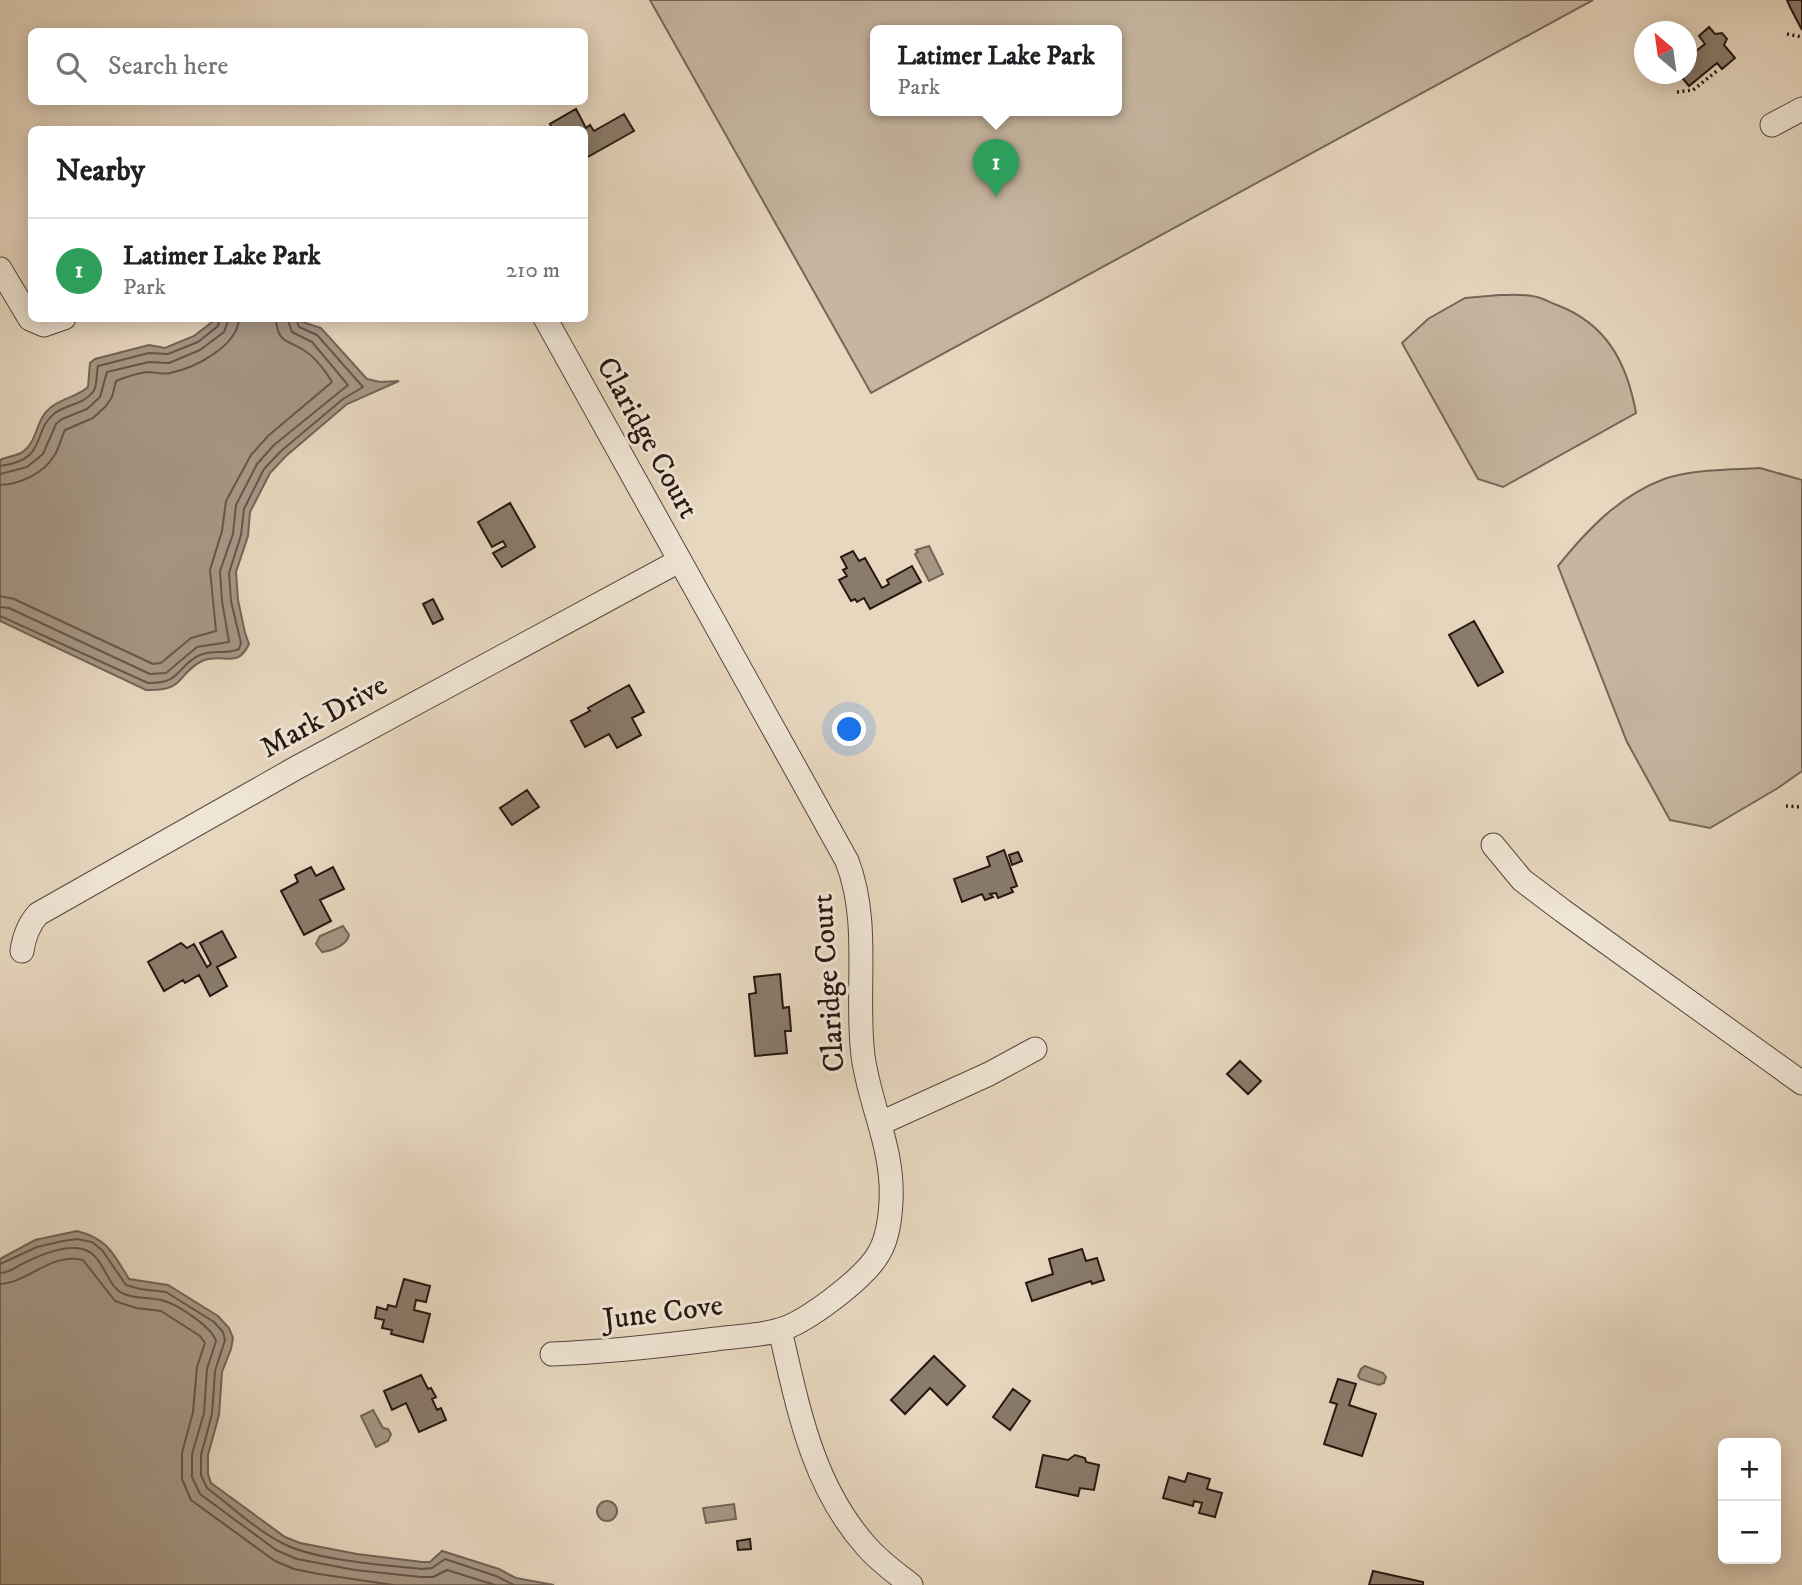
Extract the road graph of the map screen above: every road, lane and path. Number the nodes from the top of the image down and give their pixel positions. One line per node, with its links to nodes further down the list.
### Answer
1 (1787, 34): 2 (path)
2 (1802, 37)
3 (1718, 70): 4 (path)
4 (1677, 92)
5 (1802, 109): 6 (street)
6 (1772, 125)
7 (0, 269): 8 (street)
8 (28, 316)
9 (37, 322): 10 (street)
10 (56, 322)
11 (547, 322): 12 (street, Claridge Court)
12 (679, 561): 16 (street, Mark Drive); 19 (street, Claridge Court)
13 (1786, 806): 14 (path)
14 (1802, 807)
15 (1493, 845): 18 (street)
16 (22, 951)
17 (1034, 1049): 19 (street)
18 (1802, 1083)
19 (881, 1123): 20 (street, Claridge Court)
20 (780, 1330): 21 (street, June Cove); 22 (street)
21 (552, 1354)
22 (911, 1585)

